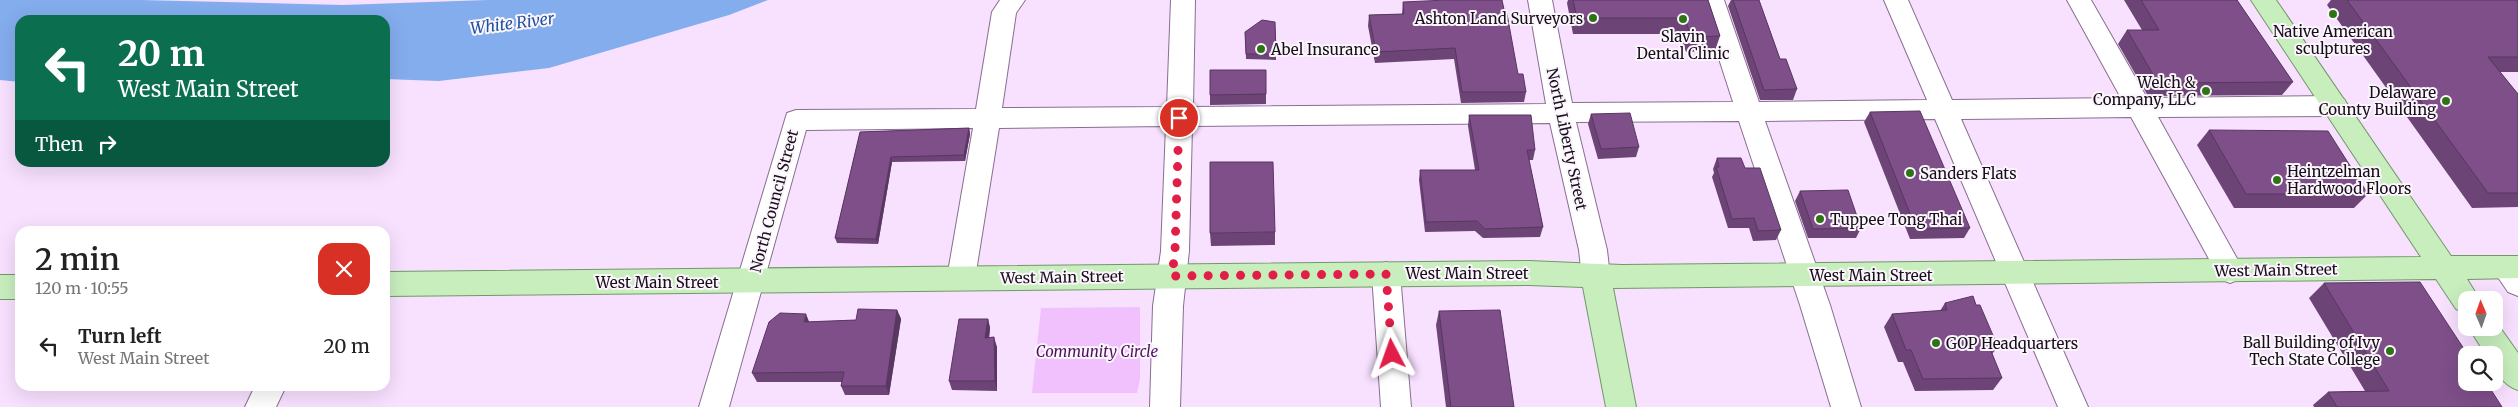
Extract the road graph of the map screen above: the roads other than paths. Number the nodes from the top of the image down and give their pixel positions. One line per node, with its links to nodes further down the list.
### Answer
1 (1013, 0): 13 (street)
2 (1183, 0): 14 (street)
3 (1540, 0): 12 (street, North Liberty Street)
4 (1712, 0): 11 (street)
5 (1896, 0): 10 (street)
6 (2079, 0): 9 (street)
7 (2263, 0): 8 (main road)
8 (2335, 106): 9 (street); 15 (main road)
9 (2138, 107): 10 (street); 16 (street)
10 (1945, 111): 11 (street); 19 (street)
11 (1750, 112): 12 (street); 20 (street)
12 (1561, 114): 14 (street); 22 (street, North Liberty Street)
13 (987, 118): 14 (street); 23 (street); 24 (street, North Council Street)
14 (1179, 118): 21 (street)
15 (2443, 267): 16 (main road, West Main Street); 17 (main road, West Main Street); 28 (main road)
16 (2230, 271): 19 (main road, West Main Street)
17 (2514, 272)
18 (1386, 274): 21 (main road, West Main Street); 22 (main road, West Main Street); 35 (street)
19 (2015, 274): 20 (main road, West Main Street); 38 (street)
20 (1803, 275): 22 (main road, West Main Street); 37 (street)
21 (1172, 276): 23 (main road, West Main Street); 34 (street)
22 (1596, 277): 36 (main road)
23 (960, 278): 24 (main road, West Main Street)
24 (752, 282): 25 (main road, West Main Street); 33 (street, North Council Street)
25 (390, 284)
26 (15, 287): 27 (main road)
27 (0, 288)
28 (2459, 291)
29 (2490, 336): 30 (main road)
30 (2518, 377)
31 (268, 391): 32 (street)
32 (260, 407)
33 (714, 407)
34 (1165, 407)
35 (1396, 407)
36 (1621, 407)
37 (1846, 407)
38 (2073, 407)

